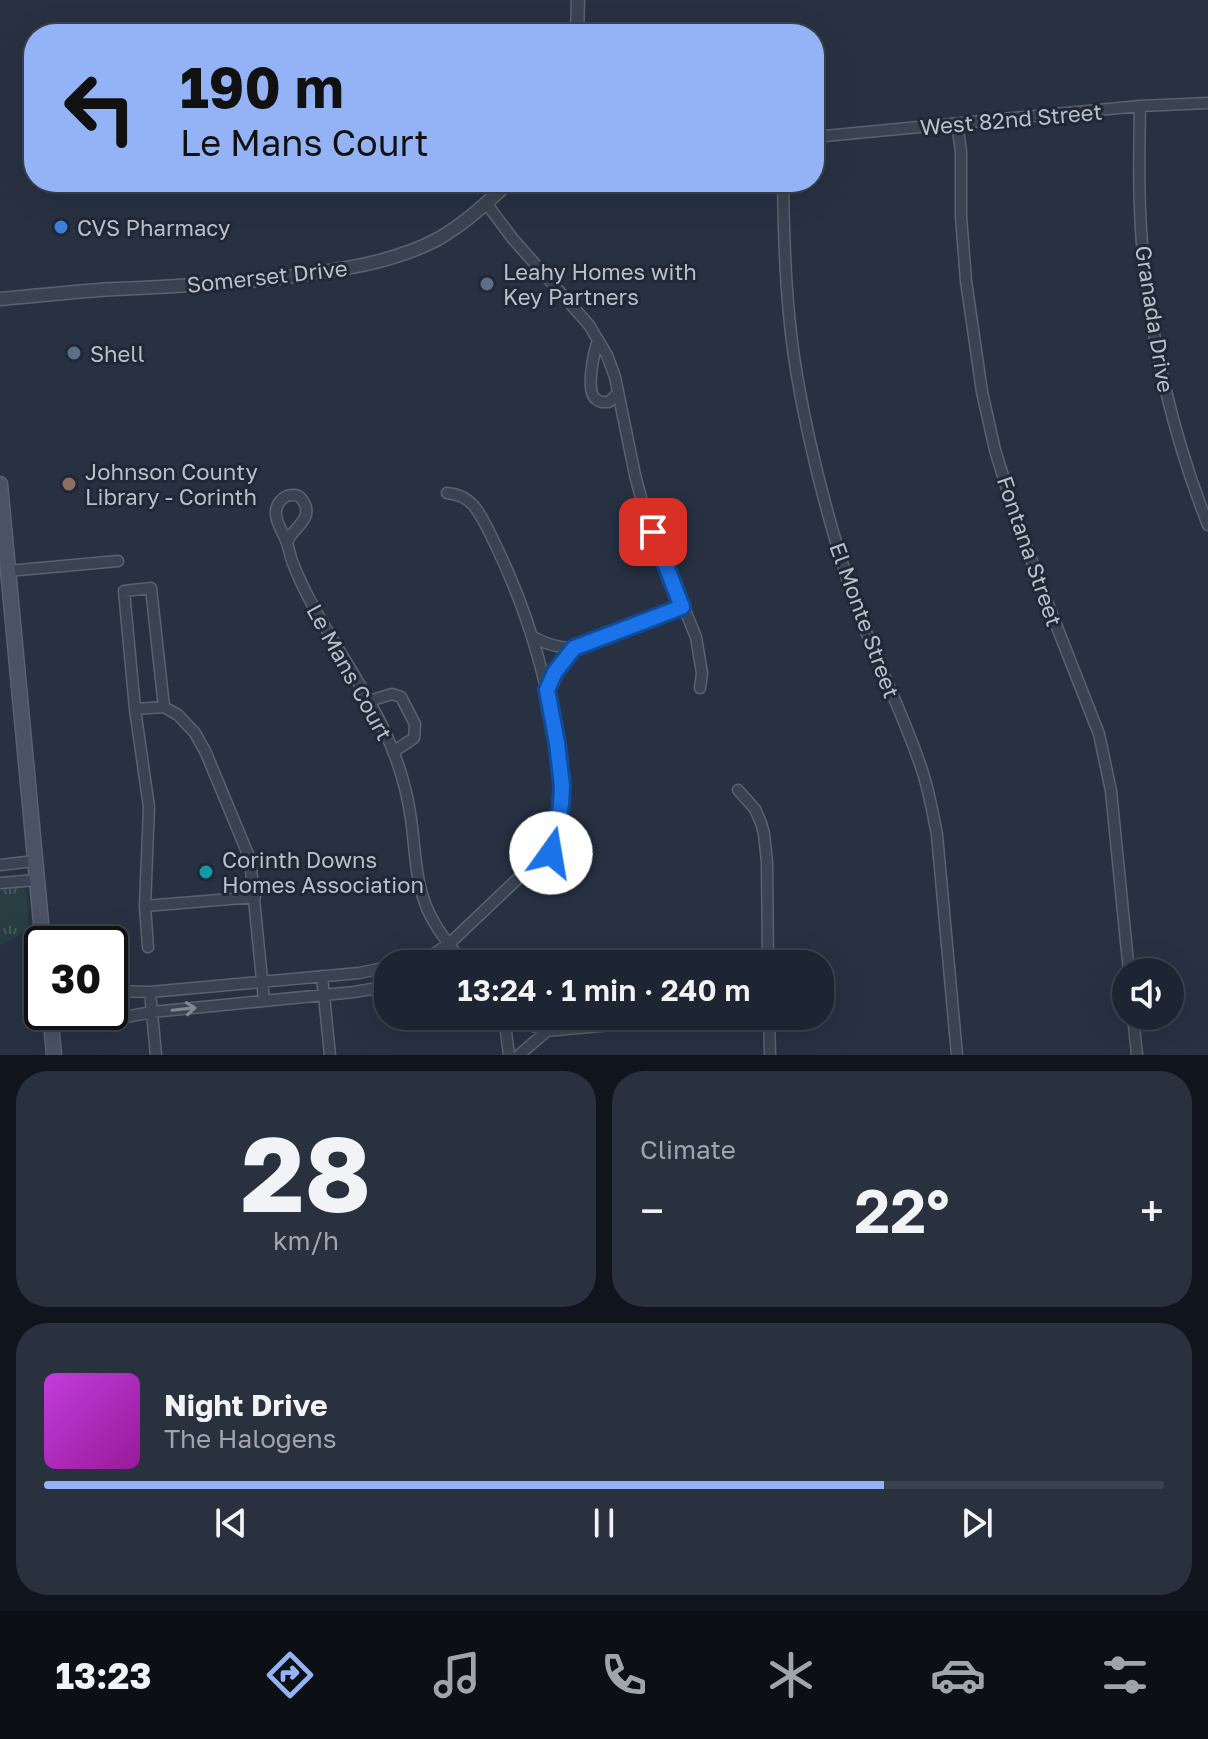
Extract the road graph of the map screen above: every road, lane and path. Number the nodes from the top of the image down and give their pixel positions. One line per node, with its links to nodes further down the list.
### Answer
1 (578, 0): 2 (street)
2 (577, 24)
3 (1208, 103): 4 (street, West 82nd Street)
4 (1140, 106): 5 (street, West 82nd Street); 15 (street, Granada Drive)
5 (957, 124): 6 (street, West 82nd Street); 43 (street, Fontana Street)
6 (824, 136)
7 (498, 192): 9 (street, Somerset Drive)
8 (784, 192): 66 (street, El Monte Street)
9 (486, 203): 10 (street, Somerset Drive); 11 (street)
10 (0, 299)
11 (598, 340): 12 (street); 12 (street)
12 (618, 393): 19 (street)
13 (0, 484): 18 (main road)
14 (447, 493): 20 (street)
15 (1208, 525)
16 (287, 542): 24 (street, Le Mans Court)
17 (118, 561): 18 (street)
18 (8, 571): 31 (main road)
19 (682, 607): 21 (street); 22 (street)
20 (533, 637): 21 (street); 23 (street)
21 (574, 648): 23 (street)
22 (700, 688)
23 (547, 690): 29 (street)
24 (369, 701): 27 (street, Le Mans Court); 27 (street)
25 (164, 707): 26 (street); 26 (street); 35 (street)
26 (135, 709): 36 (street)
27 (393, 752): 38 (street, Le Mans Court)
28 (738, 790): 42 (street)
29 (557, 831): 30 (street); 30 (street)
30 (550, 848): 38 (street)
31 (34, 861): 32 (street); 33 (main road)
32 (0, 865)
33 (36, 880): 34 (street); 37 (main road)
34 (0, 883)
35 (255, 897): 36 (street); 46 (street)
36 (145, 906): 39 (street)
37 (41, 926)
38 (449, 944): 40 (street); 41 (street, Le Mans Court)
39 (148, 947)
40 (440, 950)
41 (454, 950)
42 (768, 950)
43 (1128, 958)
44 (374, 970): 45 (street)
45 (322, 976): 46 (street); 50 (street)
46 (263, 982): 49 (street); 51 (street)
47 (374, 989): 50 (street)
48 (128, 991): 49 (street)
49 (150, 992): 52 (street)
50 (324, 994): 51 (street); 62 (street)
51 (264, 1000): 52 (street, one-way to 51)
52 (152, 1012): 53 (street); 61 (street)
53 (128, 1017)
54 (51, 1030): 60 (main road)
55 (506, 1030): 63 (street)
56 (557, 1030): 59 (street)
57 (769, 1030): 65 (street)
58 (1134, 1030): 67 (street)
59 (547, 1031): 64 (street)
60 (54, 1055)
61 (156, 1055)
62 (330, 1055)
63 (509, 1055)
64 (519, 1055)
65 (770, 1055)
66 (957, 1055)
67 (1137, 1055)

